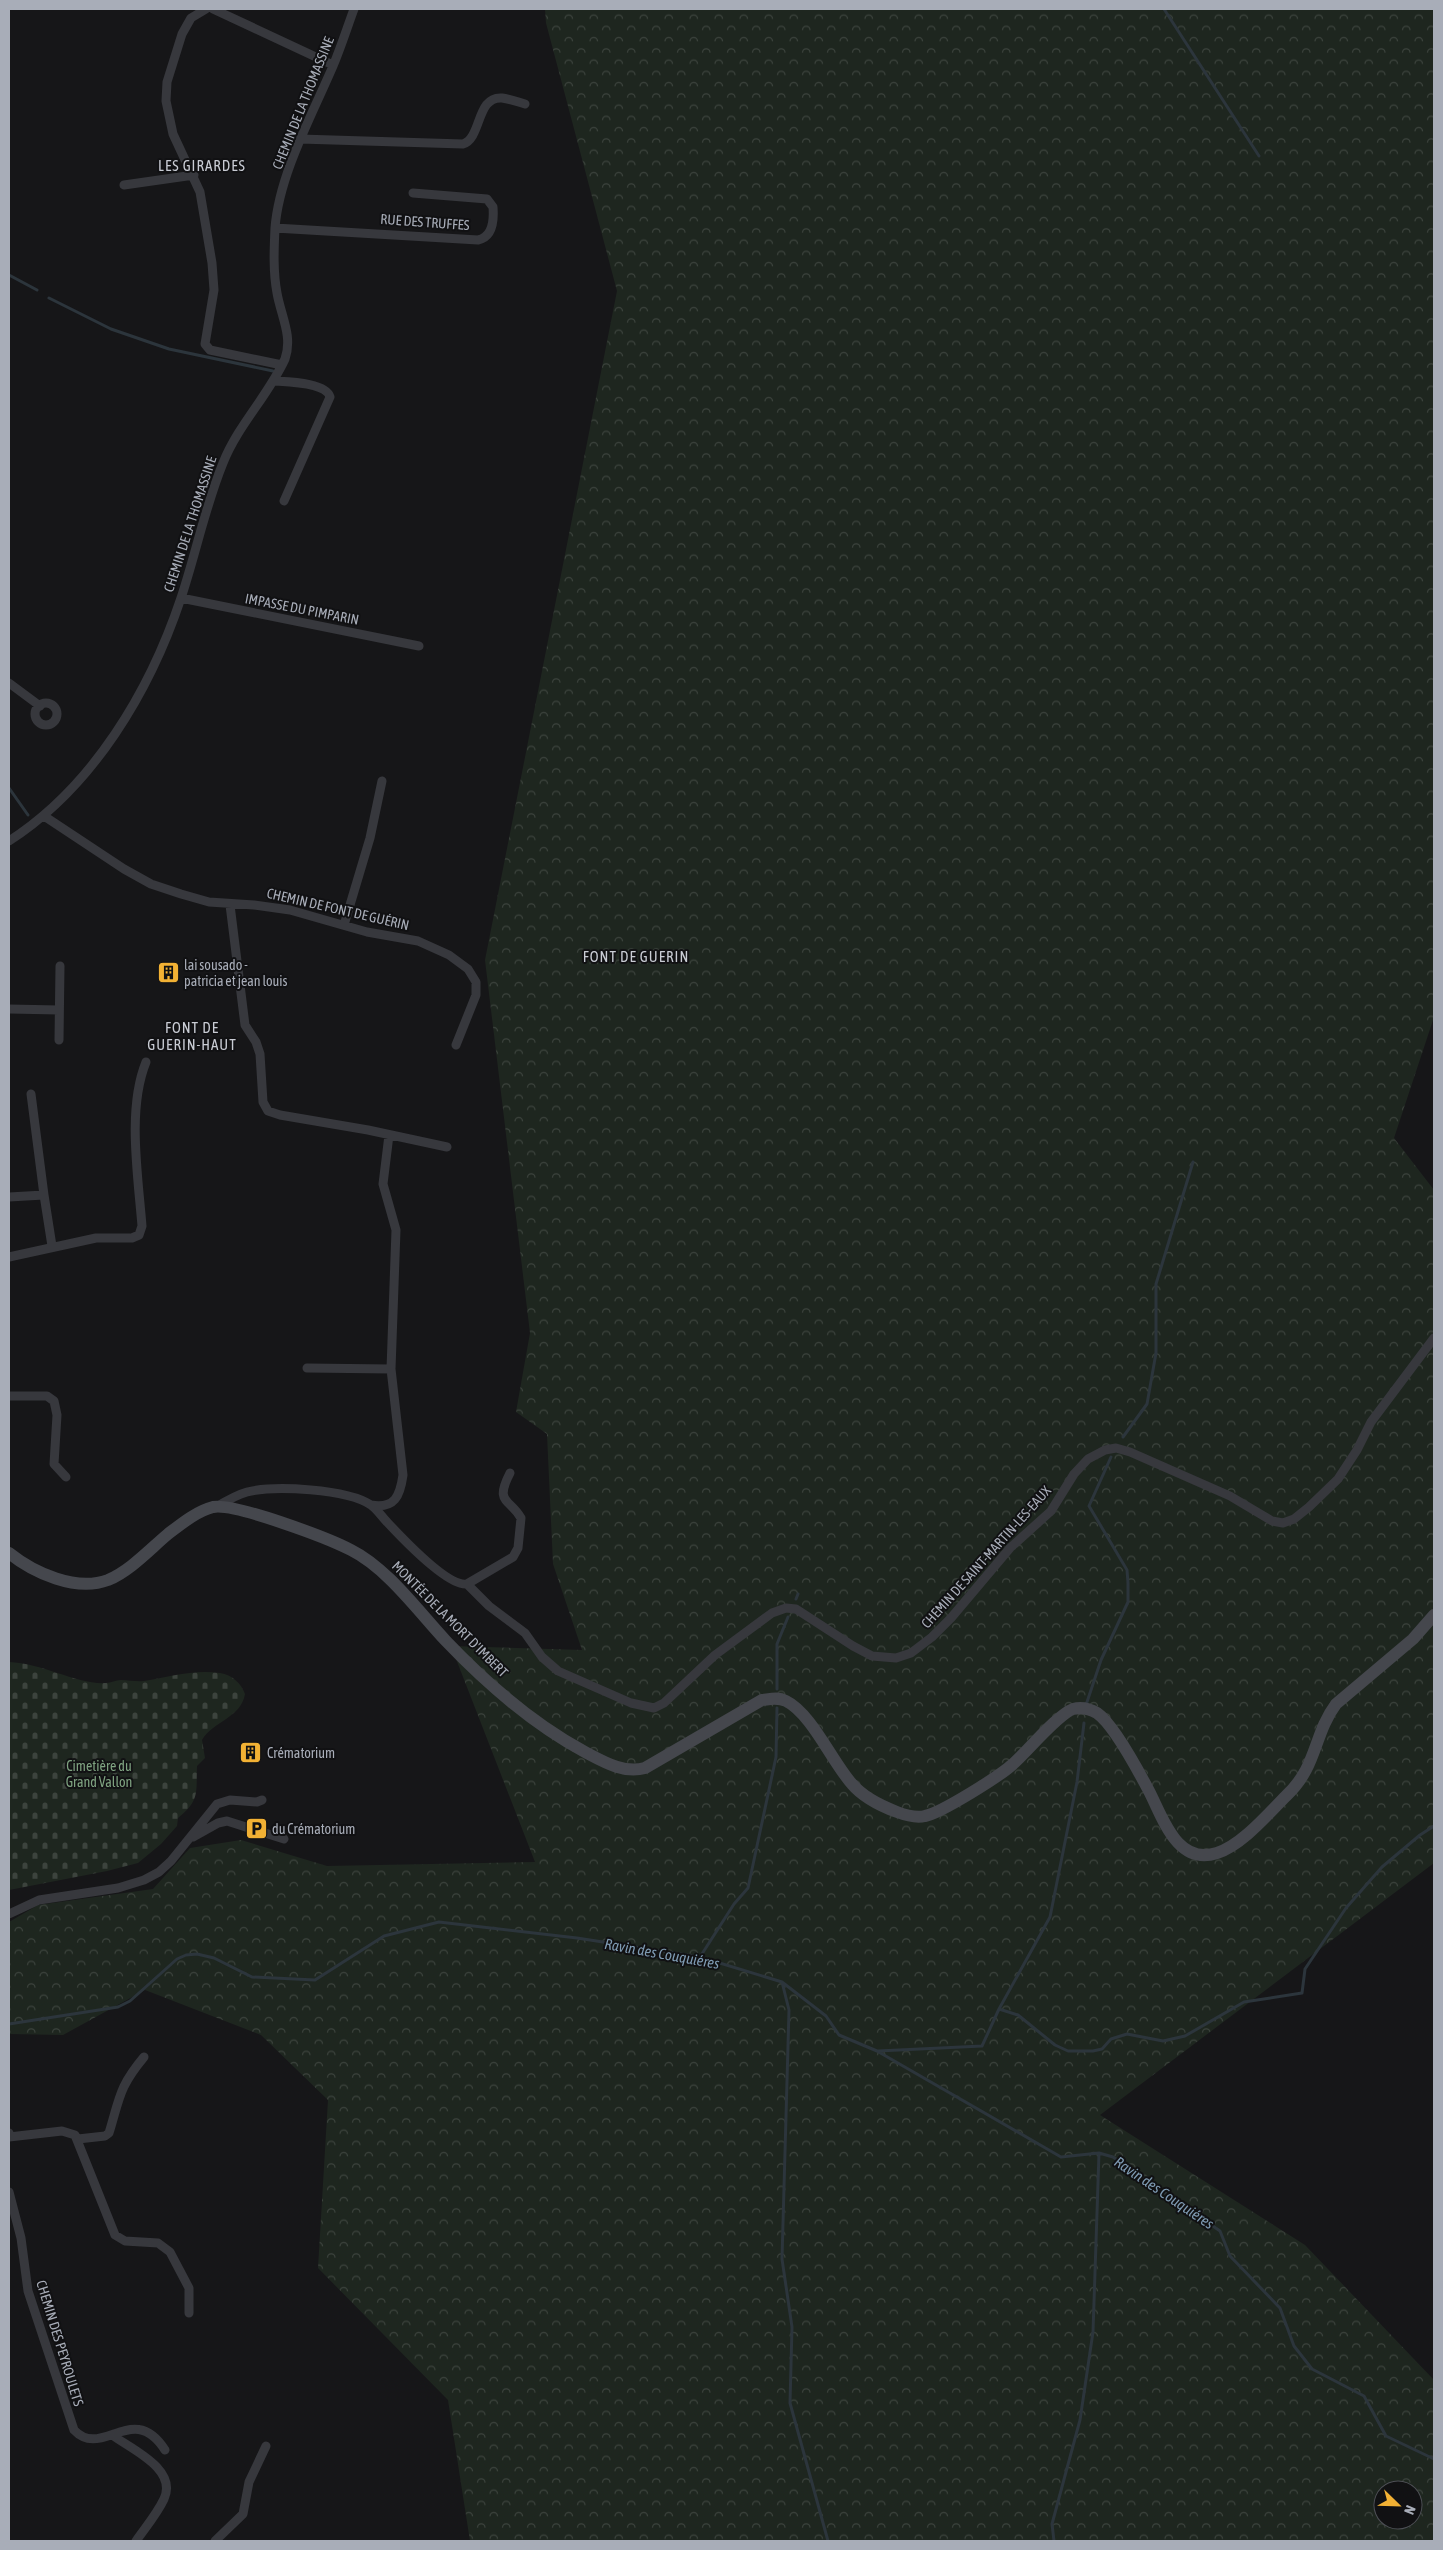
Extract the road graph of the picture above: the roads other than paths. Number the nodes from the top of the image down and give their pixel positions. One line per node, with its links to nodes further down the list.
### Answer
1 (206, 9): 7 (street)
2 (213, 9): 4 (street)
3 (354, 9): 4 (street, CHEMIN DE LA THOMASSINE)
4 (333, 65): 6 (street, CHEMIN DE LA THOMASSINE)
5 (525, 104): 6 (street)
6 (300, 140): 10 (street, CHEMIN DE LA THOMASSINE)
7 (194, 176): 8 (street); 11 (street)
8 (124, 185)
9 (413, 192): 10 (street, RUE DES TRUFFES)
10 (275, 228): 11 (street, CHEMIN DE LA THOMASSINE)
11 (282, 366): 12 (street, CHEMIN DE LA THOMASSINE)
12 (273, 380): 13 (street); 14 (street, CHEMIN DE LA THOMASSINE)
13 (284, 501)
14 (181, 598): 15 (street, IMPASSE DU PIMPARIN); 19 (street, CHEMIN DE LA THOMASSINE)
15 (419, 646)
16 (9, 683): 17 (street)
17 (40, 706)
18 (382, 781): 22 (street)
19 (44, 816): 20 (street, CHEMIN DE LA THOMASSINE); 21 (street, CHEMIN DE FONT DE GUÉRIN)
20 (9, 841)
21 (230, 905): 22 (street, CHEMIN DE FONT DE GUÉRIN); 30 (street)
22 (344, 926): 27 (street, CHEMIN DE FONT DE GUÉRIN)
23 (60, 966): 25 (street)
24 (9, 1009): 25 (street)
25 (59, 1010): 26 (street)
26 (58, 1040)
27 (456, 1045)
28 (146, 1062): 34 (street)
29 (31, 1094): 32 (street)
30 (389, 1135): 31 (street); 38 (street)
31 (447, 1147)
32 (44, 1195): 33 (street); 34 (street)
33 (9, 1197)
34 (52, 1246): 35 (street)
35 (9, 1257)
36 (1434, 1338): 45 (street, CHEMIN DE SAINT-MARTIN-LES-EAUX)
37 (307, 1368): 38 (street)
38 (392, 1369): 42 (street)
39 (9, 1396): 41 (street)
40 (510, 1473): 45 (street)
41 (66, 1477)
42 (371, 1506): 43 (street, CHEMIN DE SAINT-MARTIN-LES-EAUX); 45 (street, CHEMIN DE SAINT-MARTIN-LES-EAUX)
43 (216, 1507): 44 (street); 46 (street, MONTÉE DE LA MORT D'IMBERT)
44 (9, 1553)
45 (467, 1584)
46 (1434, 1615)
47 (262, 1800): 48 (street)
48 (190, 1839): 49 (street); 50 (street)
49 (284, 1839)
50 (9, 1914)
51 (144, 2057): 54 (street)
52 (9, 2133): 53 (street)
53 (9, 2138): 54 (street)
54 (78, 2139): 56 (street)
55 (9, 2192): 57 (street, CHEMIN DES PEYROULETS)
56 (189, 2313)
57 (112, 2435): 59 (street, CHEMIN DES PEYROULETS); 60 (street)
58 (266, 2446): 61 (street)
59 (165, 2450)
60 (136, 2541)
61 (215, 2541)

